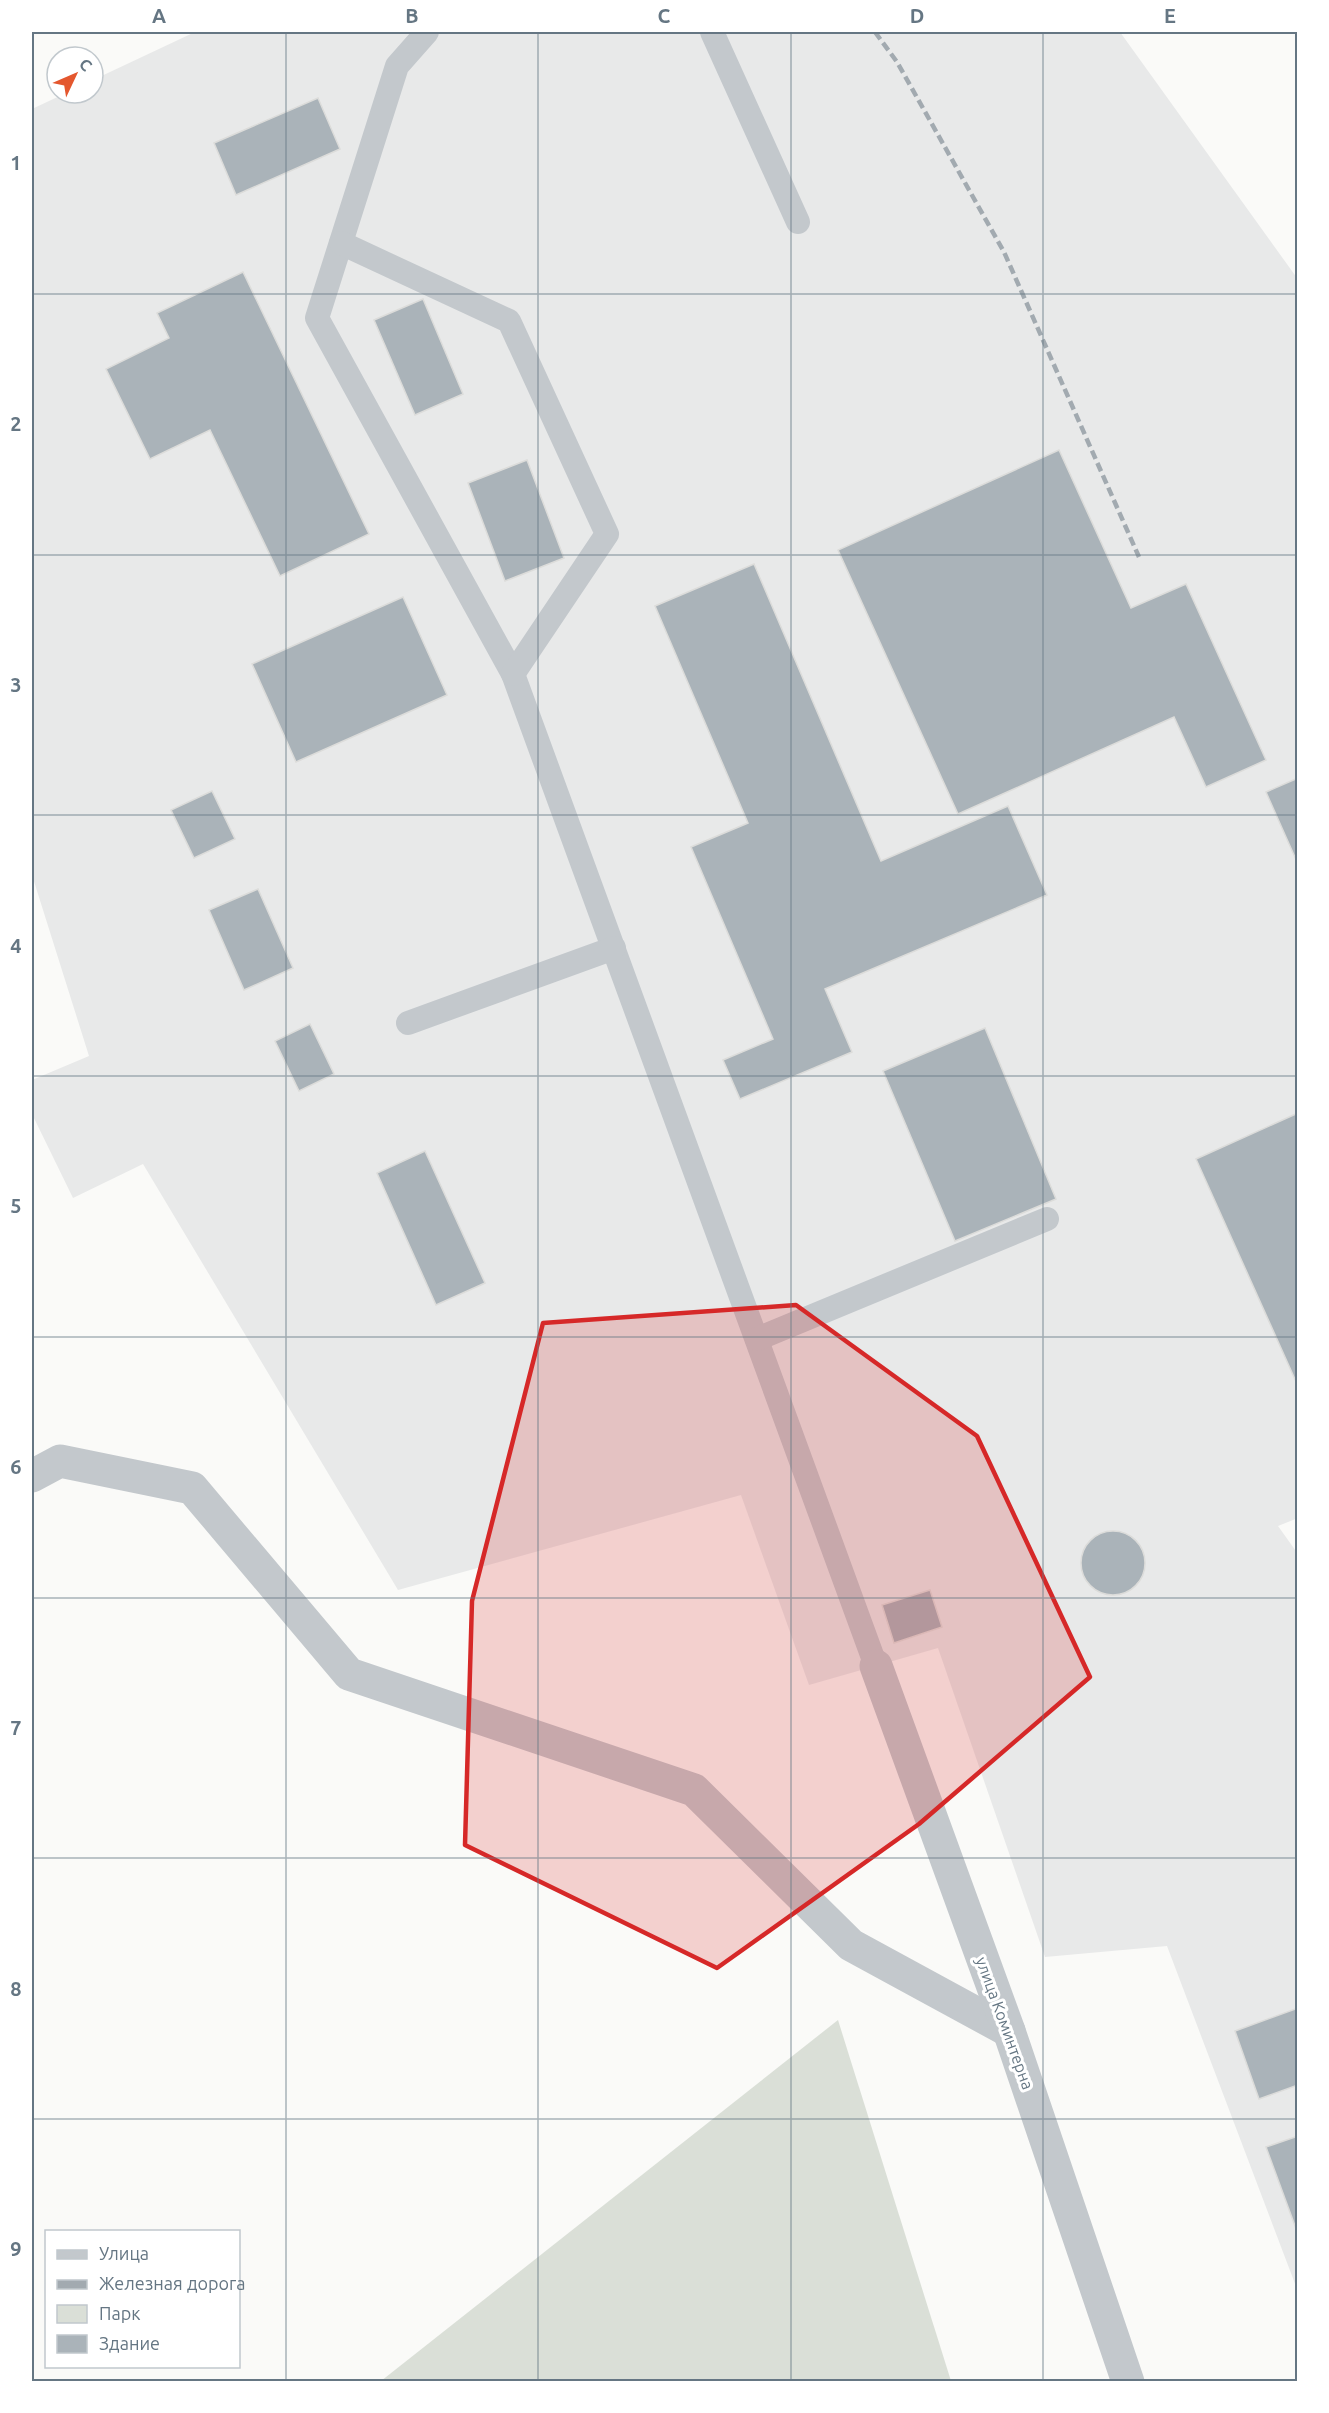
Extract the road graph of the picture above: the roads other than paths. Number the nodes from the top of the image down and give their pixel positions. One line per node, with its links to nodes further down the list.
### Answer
1 (427, 32): 4 (lane)
2 (712, 32): 3 (lane)
3 (798, 222)
4 (341, 243): 5 (lane); 5 (lane)
5 (513, 674): 6 (lane)
6 (614, 948): 7 (lane); 9 (lane)
7 (408, 1023)
8 (1047, 1219): 9 (lane)
9 (757, 1339): 11 (lane)
10 (32, 1476): 12 (street)
11 (876, 1666): 12 (street, улица Коминтерна)
12 (1009, 2031): 13 (street, улица Коминтерна)
13 (1128, 2382)

